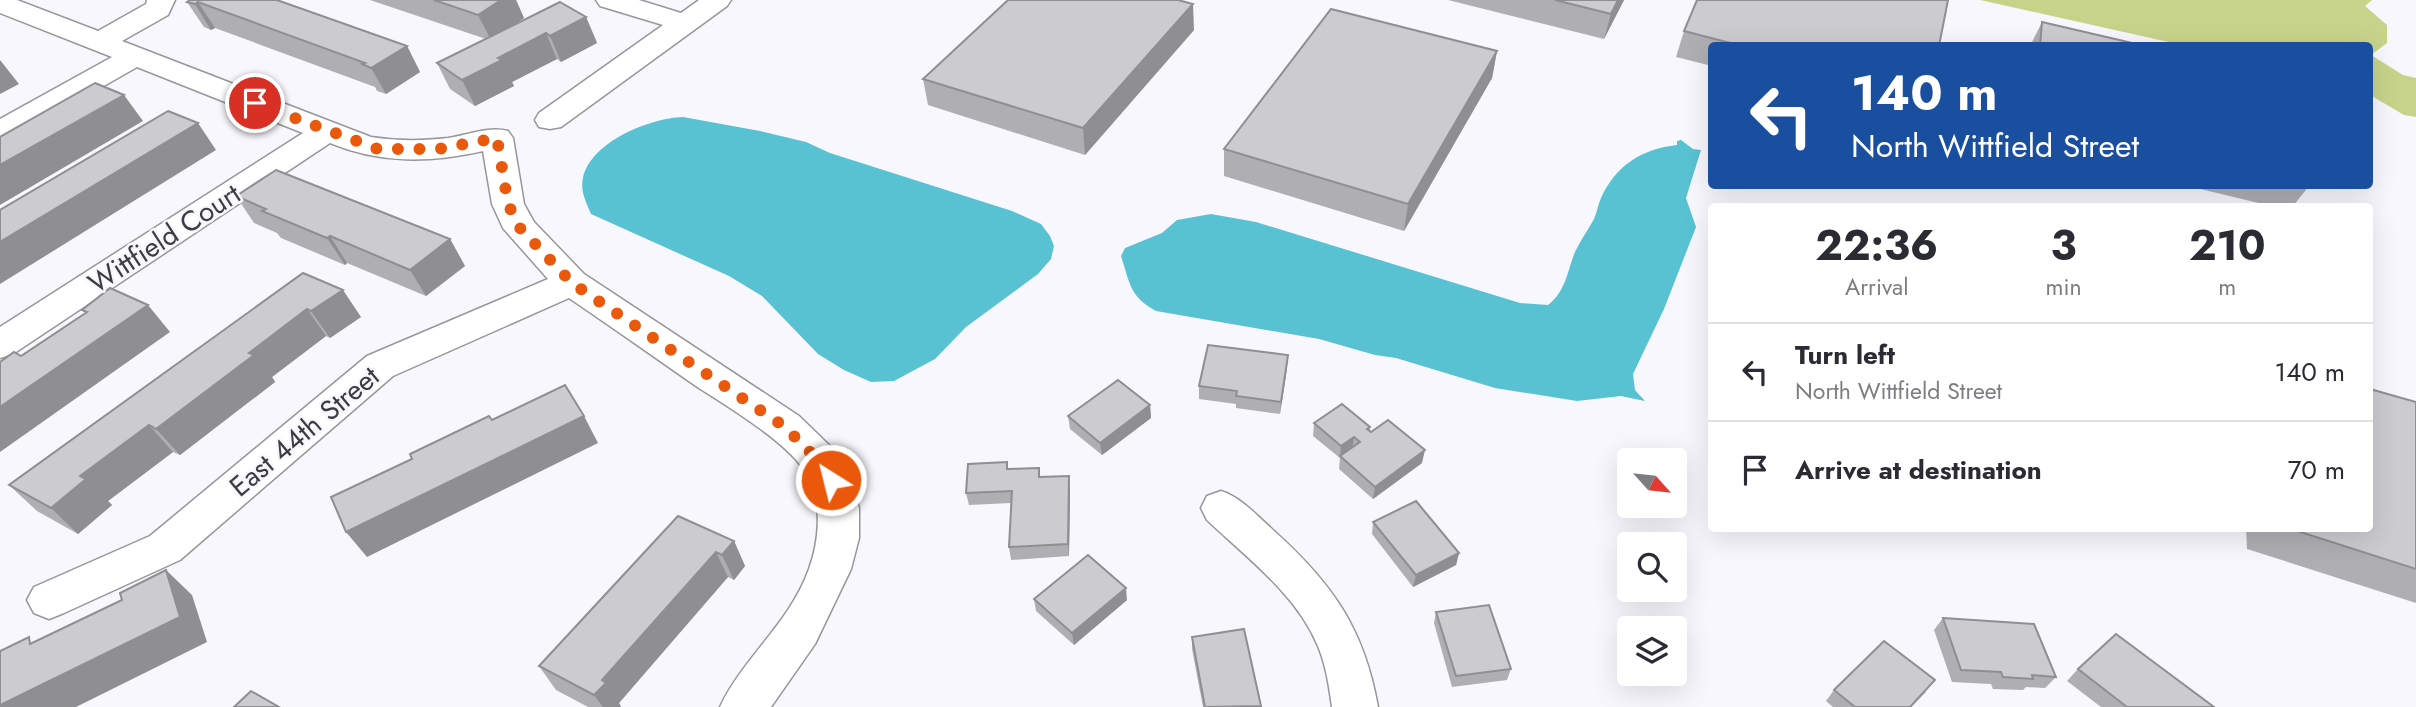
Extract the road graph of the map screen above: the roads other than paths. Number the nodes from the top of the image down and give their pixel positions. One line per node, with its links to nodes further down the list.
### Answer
1 (161, 0): 6 (street)
2 (610, 0): 5 (street)
3 (717, 0): 5 (street)
4 (0, 3): 6 (street)
5 (685, 23): 8 (street)
6 (99, 42): 7 (street)
7 (135, 57): 9 (street); 10 (street)
8 (550, 120)
9 (0, 131)
10 (327, 131): 11 (street); 12 (street, Wittfield Court)
11 (572, 283): 14 (street, East 44th Street); 15 (street)
12 (0, 345)
13 (1222, 508): 16 (street)
14 (49, 600)
15 (743, 707)
16 (1354, 707)

